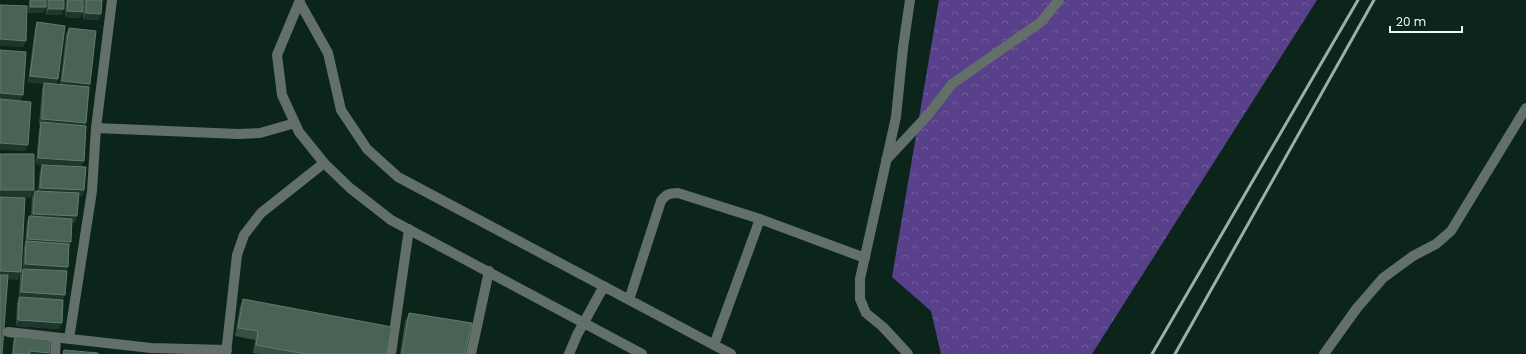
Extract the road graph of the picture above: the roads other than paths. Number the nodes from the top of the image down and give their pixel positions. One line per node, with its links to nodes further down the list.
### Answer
1 (112, 0): 7 (street)
2 (910, 0): 8 (street)
3 (1059, 0): 8 (street)
4 (300, 1): 6 (street); 14 (street)
5 (1526, 108): 30 (street)
6 (295, 123): 7 (street); 9 (street)
7 (96, 128): 19 (street)
8 (886, 160): 12 (street)
9 (324, 163): 11 (street); 22 (street)
10 (760, 219): 12 (street); 15 (street); 20 (street)
11 (409, 229): 13 (street); 24 (street)
12 (865, 258): 29 (street)
13 (489, 271): 16 (street); 25 (street)
14 (604, 286): 15 (street); 16 (street)
15 (629, 300): 20 (street)
16 (584, 323): 26 (street); 27 (street)
17 (8, 332): 18 (street)
18 (56, 338): 19 (street); 23 (street)
19 (70, 338): 21 (street)
20 (714, 345): 28 (street)
21 (151, 351): 22 (street)
22 (227, 352)
23 (55, 354)
24 (391, 354)
25 (471, 354)
26 (569, 354)
27 (642, 354)
28 (731, 354)
29 (908, 354)
30 (1324, 354)

